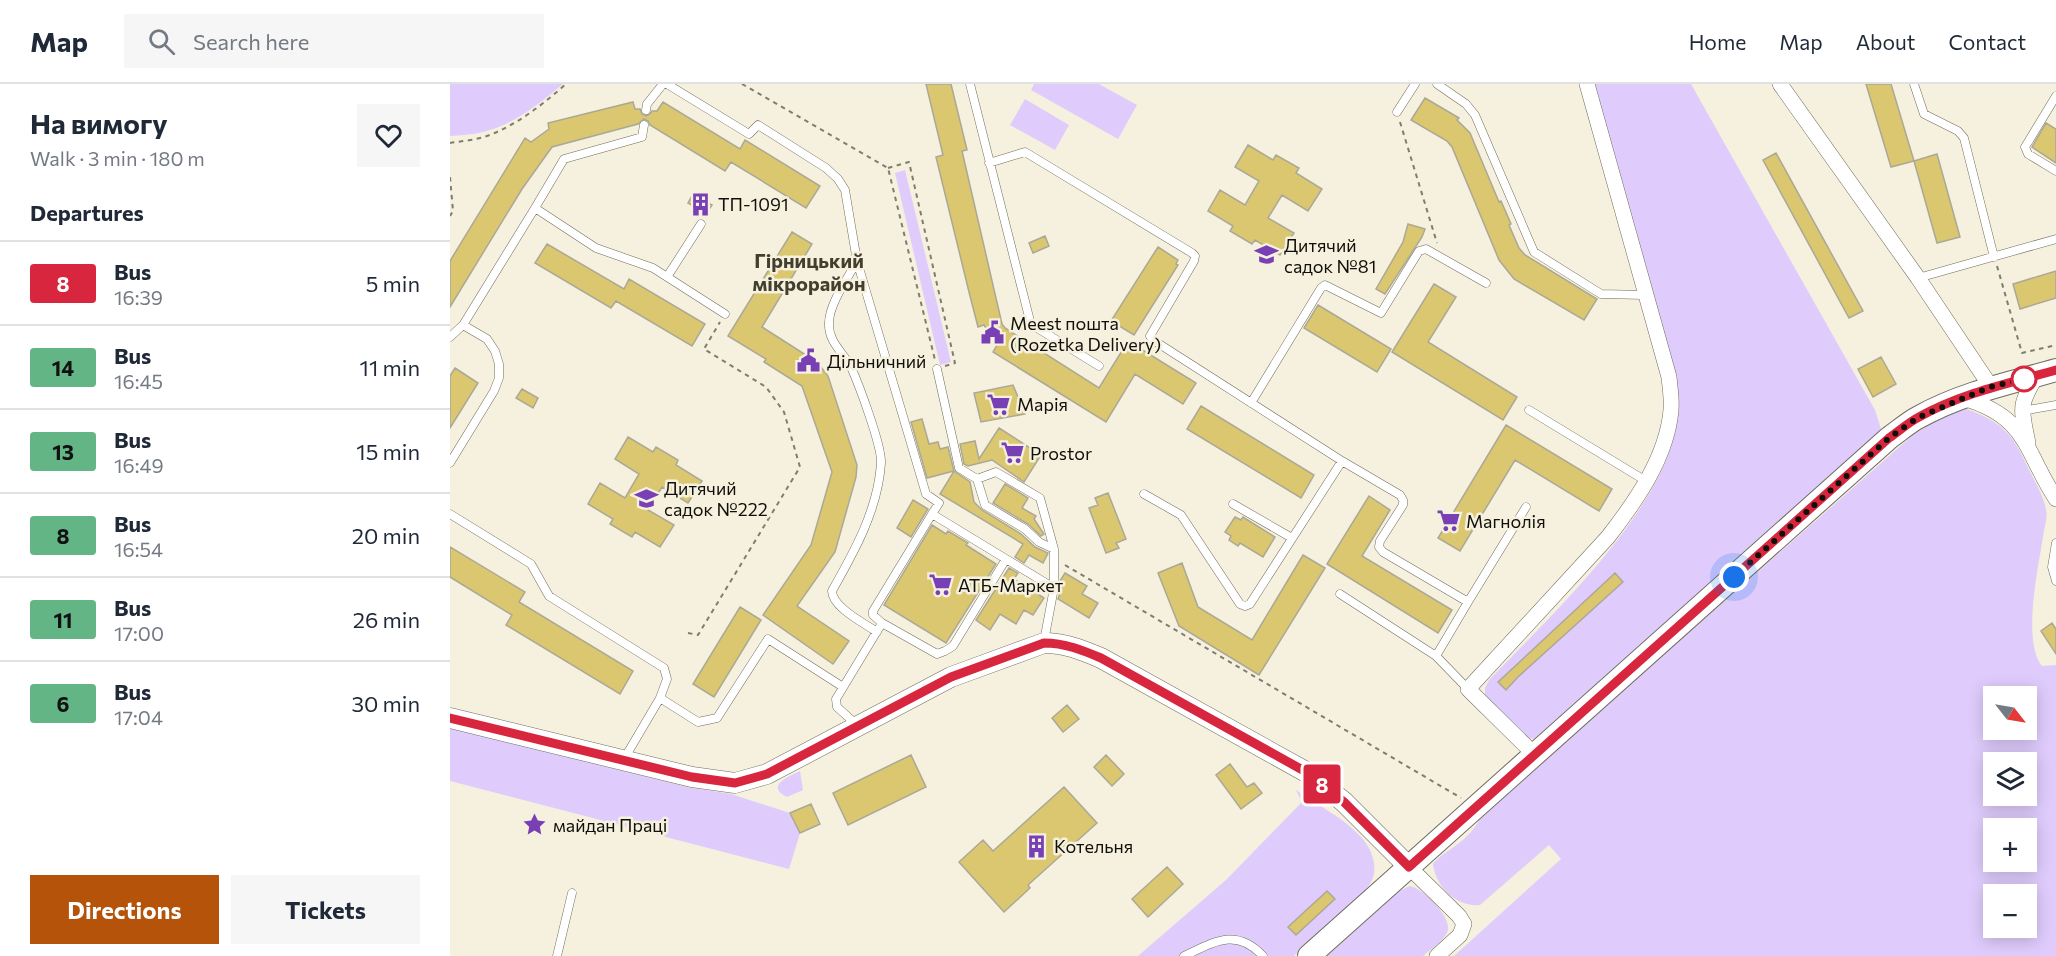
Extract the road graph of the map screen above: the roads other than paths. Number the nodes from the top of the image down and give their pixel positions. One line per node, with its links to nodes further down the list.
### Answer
1 (665, 84): 9 (lane); 18 (lane)
2 (970, 84): 12 (lane)
3 (1415, 84): 10 (lane)
4 (1437, 84): 22 (lane)
5 (1587, 84): 22 (street)
6 (1780, 84): 20 (street)
7 (1914, 84): 17 (lane)
8 (2056, 96): 13 (lane)
9 (646, 110)
10 (1397, 112)
11 (644, 125): 14 (lane)
12 (989, 163): 26 (lane); 31 (lane)
13 (2056, 171)
14 (535, 208): 19 (lane); 24 (lane)
15 (701, 224): 19 (lane)
16 (2056, 239): 17 (lane)
17 (1994, 257): 20 (lane)
18 (857, 261): 45 (lane); 55 (lane)
19 (667, 278): 23 (lane)
20 (1918, 278): 29 (street)
21 (1486, 283): 31 (lane)
22 (1645, 295): 39 (street)
23 (725, 314)
24 (463, 325): 25 (lane); 37 (lane)
25 (450, 337)
26 (1098, 366)
27 (937, 369): 38 (lane)
28 (2047, 373): 29 (main road); 34 (street)
29 (1990, 387): 30 (main road)
30 (1963, 398): 35 (street); 63 (main road)
31 (1251, 403): 36 (lane)
32 (2056, 405): 34 (lane)
33 (1529, 410): 39 (lane)
34 (2022, 411): 35 (street)
35 (2029, 446): 41 (street)
36 (1342, 461): 46 (lane); 53 (lane)
37 (450, 463)
38 (977, 479): 48 (lane); 48 (lane)
39 (1646, 481): 59 (street)
40 (1144, 494): 46 (lane)
41 (2056, 500)
42 (1233, 504): 46 (lane)
43 (1526, 507): 53 (lane)
44 (450, 514): 60 (lane)
45 (932, 514): 49 (lane); 54 (lane)
46 (1292, 538)
47 (2056, 543): 50 (lane)
48 (1054, 549): 51 (lane)
49 (1006, 559): 51 (lane); 54 (lane)
50 (2056, 581)
51 (1054, 588): 56 (lane)
52 (1340, 594): 57 (lane)
53 (1468, 602): 57 (lane)
54 (882, 623): 55 (lane)
55 (877, 632): 58 (lane)
56 (1044, 643): 62 (street); 65 (street)
57 (1436, 656): 59 (lane)
58 (843, 687): 60 (lane); 62 (lane)
59 (1468, 688): 63 (street)
60 (660, 698): 64 (lane)
61 (450, 718): 64 (street)
62 (858, 726): 64 (street)
63 (1535, 755): 65 (main road)
64 (623, 760)
65 (1409, 867): 70 (main road); 71 (street)
66 (573, 893): 67 (lane)
67 (559, 955)
68 (1184, 956): 69 (lane)
69 (1263, 956)
70 (1309, 956)
71 (1437, 956)

